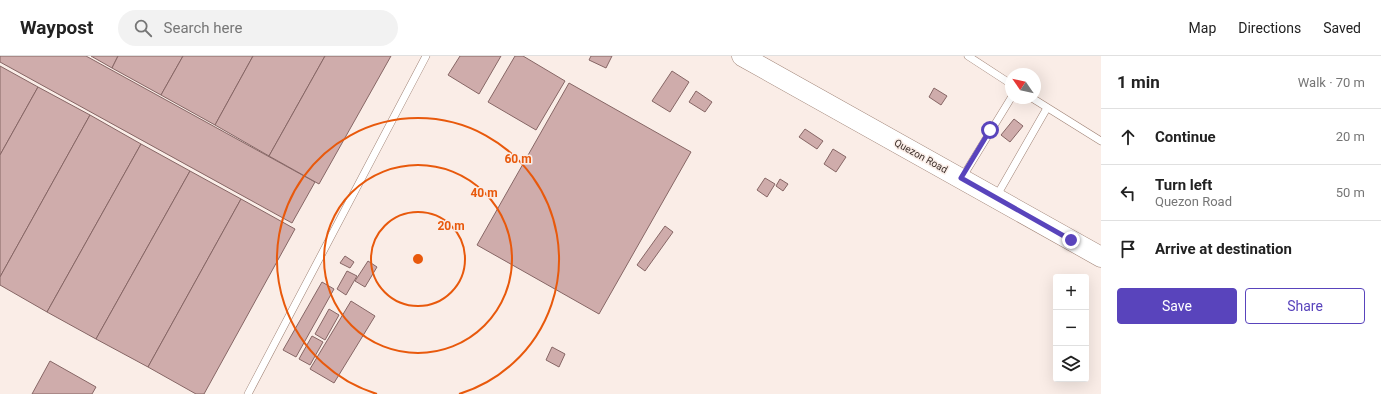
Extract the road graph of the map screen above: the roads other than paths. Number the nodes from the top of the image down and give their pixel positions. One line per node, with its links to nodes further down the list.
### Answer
1 (426, 56): 12 (lane)
2 (742, 56): 9 (main road, Quezon Road)
3 (968, 56): 4 (lane)
4 (1005, 80)
5 (1007, 104): 9 (lane)
6 (1041, 104): 7 (lane)
7 (1047, 108): 8 (lane); 10 (lane)
8 (1101, 141)
9 (961, 178): 10 (main road, Quezon Road)
10 (996, 198): 11 (main road, Quezon Road)
11 (1101, 257)
12 (248, 394)

